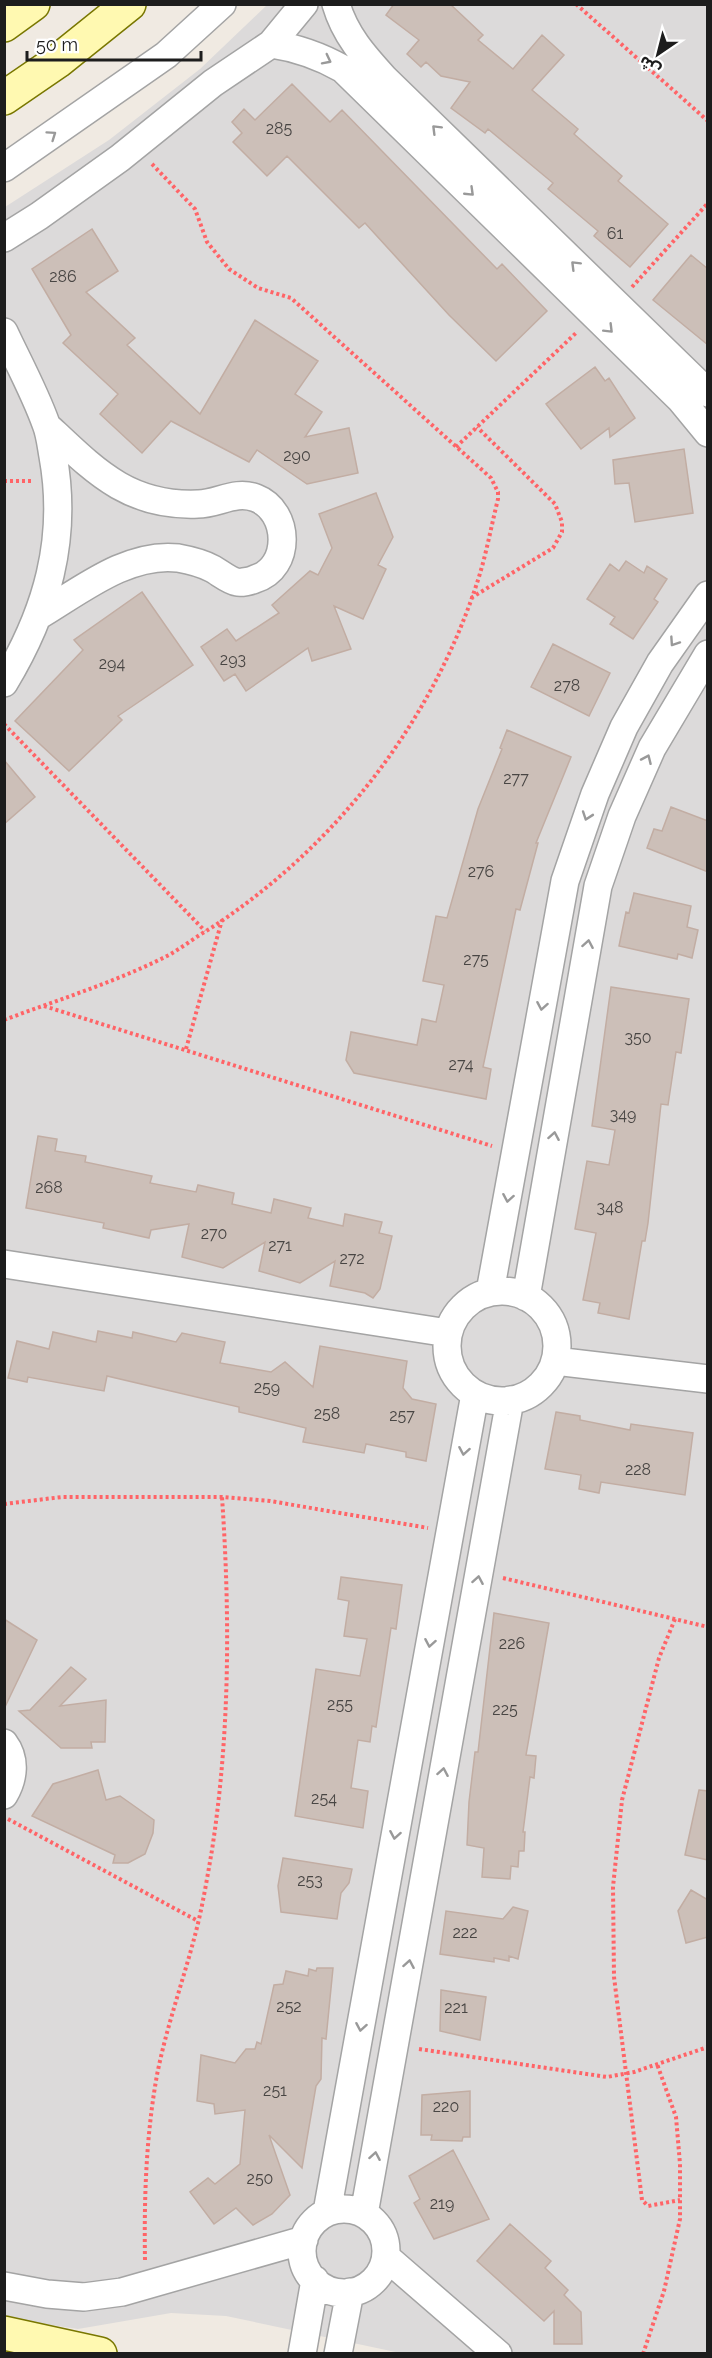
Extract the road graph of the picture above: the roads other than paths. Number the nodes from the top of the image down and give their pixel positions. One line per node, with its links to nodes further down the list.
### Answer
1 (33, 4): 6 (street)
2 (129, 4): 9 (street)
3 (222, 4): 10 (street, one-way to 3)
4 (336, 4): 8 (street)
5 (295, 8): 7 (street)
6 (4, 25)
7 (272, 44): 8 (street, one-way to 8); 11 (street)
8 (363, 71): 12 (street)
9 (4, 98)
10 (4, 168)
11 (4, 238)
12 (605, 311): 14 (street); 16 (street, one-way to 16)
13 (4, 332): 15 (street)
14 (708, 393)
15 (47, 426): 18 (street); 18 (street)
16 (708, 433)
17 (708, 595): 22 (street, one-way to 22)
18 (38, 616): 20 (street)
19 (708, 654): 23 (street, one-way to 19)
20 (4, 683)
21 (4, 1264): 24 (street)
22 (490, 1292): 23 (street); 24 (street)
23 (526, 1297): 25 (street)
24 (448, 1333): 27 (street)
25 (555, 1361): 26 (street); 28 (street)
26 (708, 1379)
27 (475, 1394): 28 (street); 31 (street, one-way to 31)
28 (510, 1400): 32 (street, one-way to 28)
29 (4, 1743): 30 (street)
30 (4, 1795)
31 (327, 2212): 32 (street); 33 (street)
32 (364, 2214): 34 (street)
33 (304, 2240): 35 (street); 36 (street)
34 (386, 2257): 37 (street); 43 (street)
35 (315, 2280): 37 (street); 40 (street)
36 (4, 2286)
37 (350, 2292): 41 (street)
38 (4, 2333): 39 (street)
39 (52, 2349): 42 (street)
40 (303, 2349): 41 (street)
41 (338, 2353)
42 (100, 2354)
43 (498, 2354)

